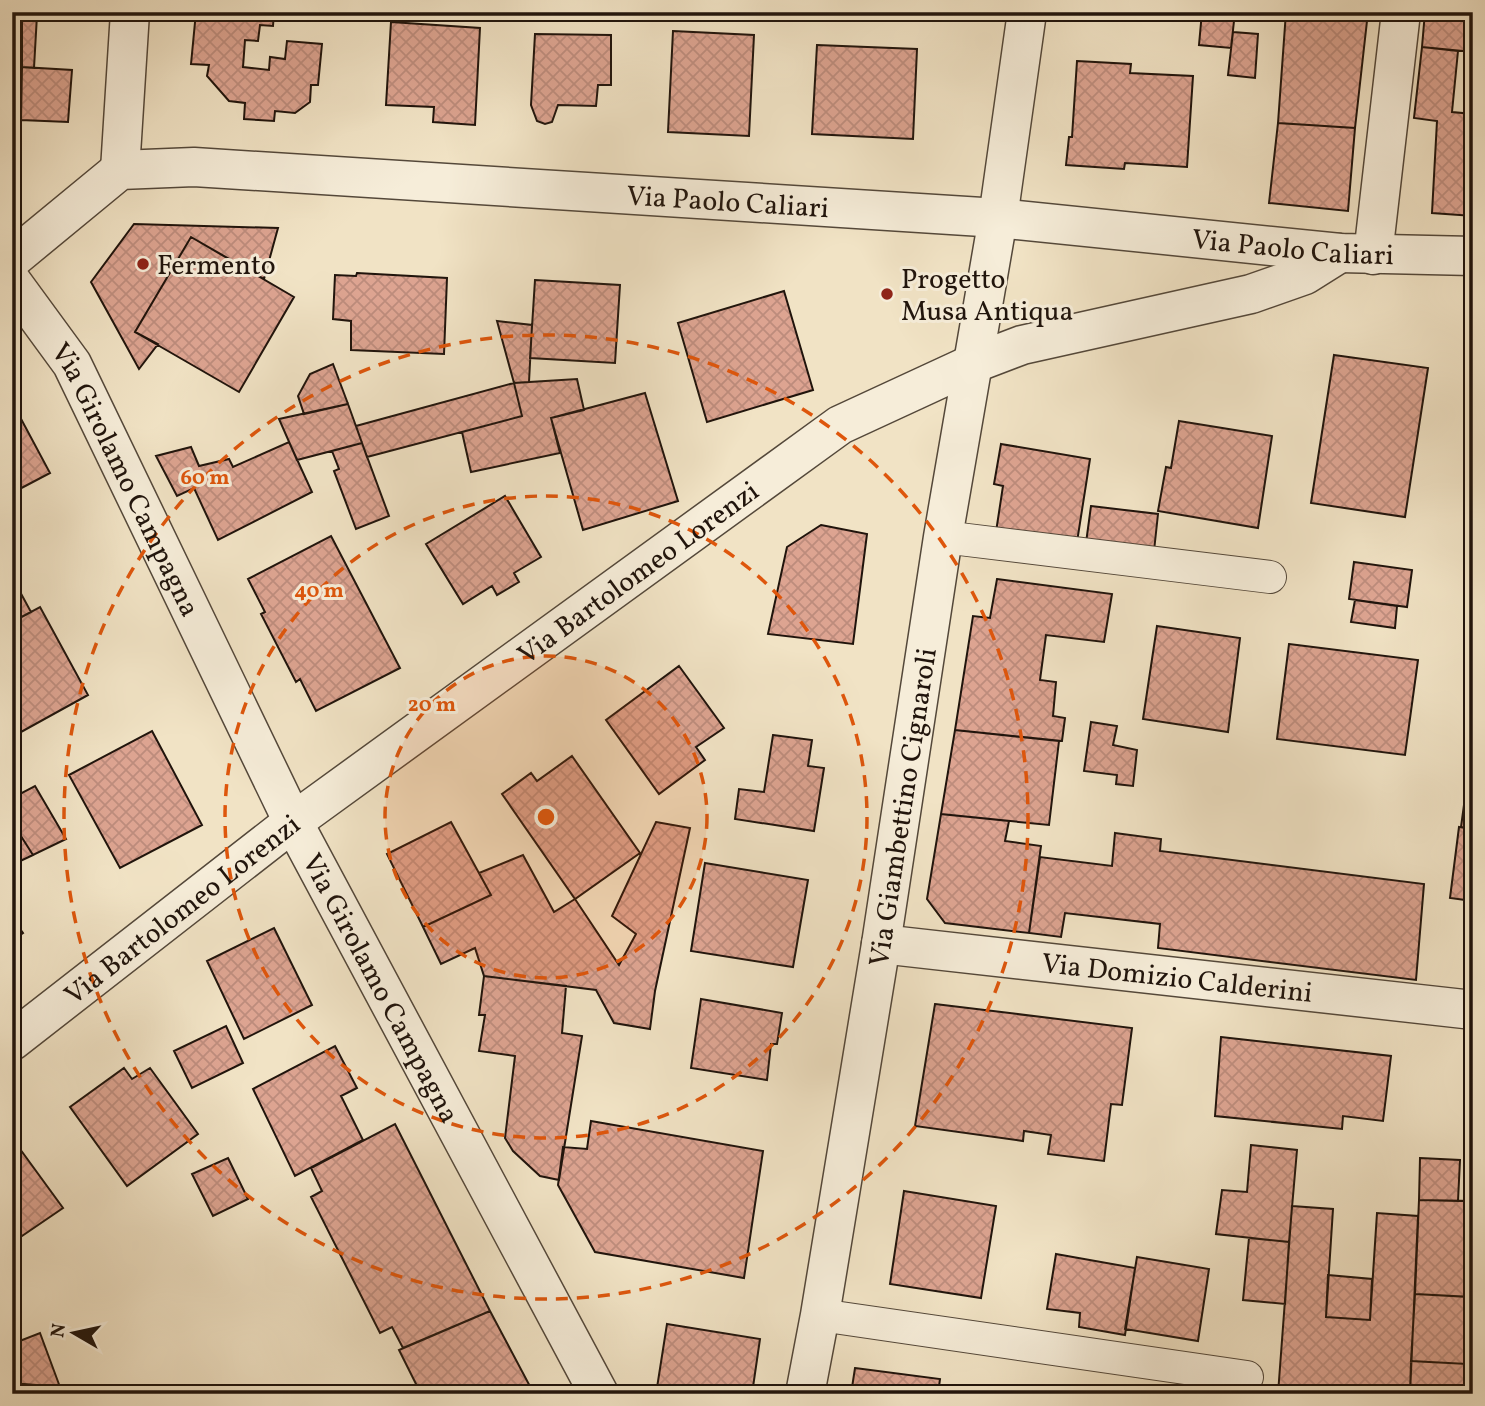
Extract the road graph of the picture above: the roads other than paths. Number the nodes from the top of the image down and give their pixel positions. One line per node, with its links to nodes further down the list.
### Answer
1 (130, 12): 4 (street)
2 (1027, 12): 5 (street, Via Giambettino Cignaroli)
3 (1401, 12): 6 (street)
4 (120, 170): 5 (street, Via Paolo Caliari); 8 (street)
5 (998, 218): 6 (street, Via Paolo Caliari); 10 (street, Via Giambettino Cignaroli)
6 (1357, 254): 7 (street, Via Paolo Caliari); 10 (street, Via Bartolomeo Lorenzi)
7 (1473, 256)
8 (12, 259)
9 (12, 282): 13 (street, Via Girolamo Campagna)
10 (972, 364): 11 (street, Via Giambettino Cignaroli); 13 (street, Via Bartolomeo Lorenzi)
11 (943, 537): 12 (lane); 14 (street, Via Giambettino Cignaroli)
12 (1270, 578)
13 (293, 821): 16 (street, Via Bartolomeo Lorenzi); 19 (street, Via Girolamo Campagna)
14 (881, 944): 15 (street, Via Domizio Calderini); 17 (street, Via Giambettino Cignaroli)
15 (1473, 1010)
16 (12, 1041)
17 (820, 1315): 18 (lane); 20 (street, Via Giambettino Cignaroli)
18 (1247, 1377)
19 (599, 1394)
20 (805, 1394)

